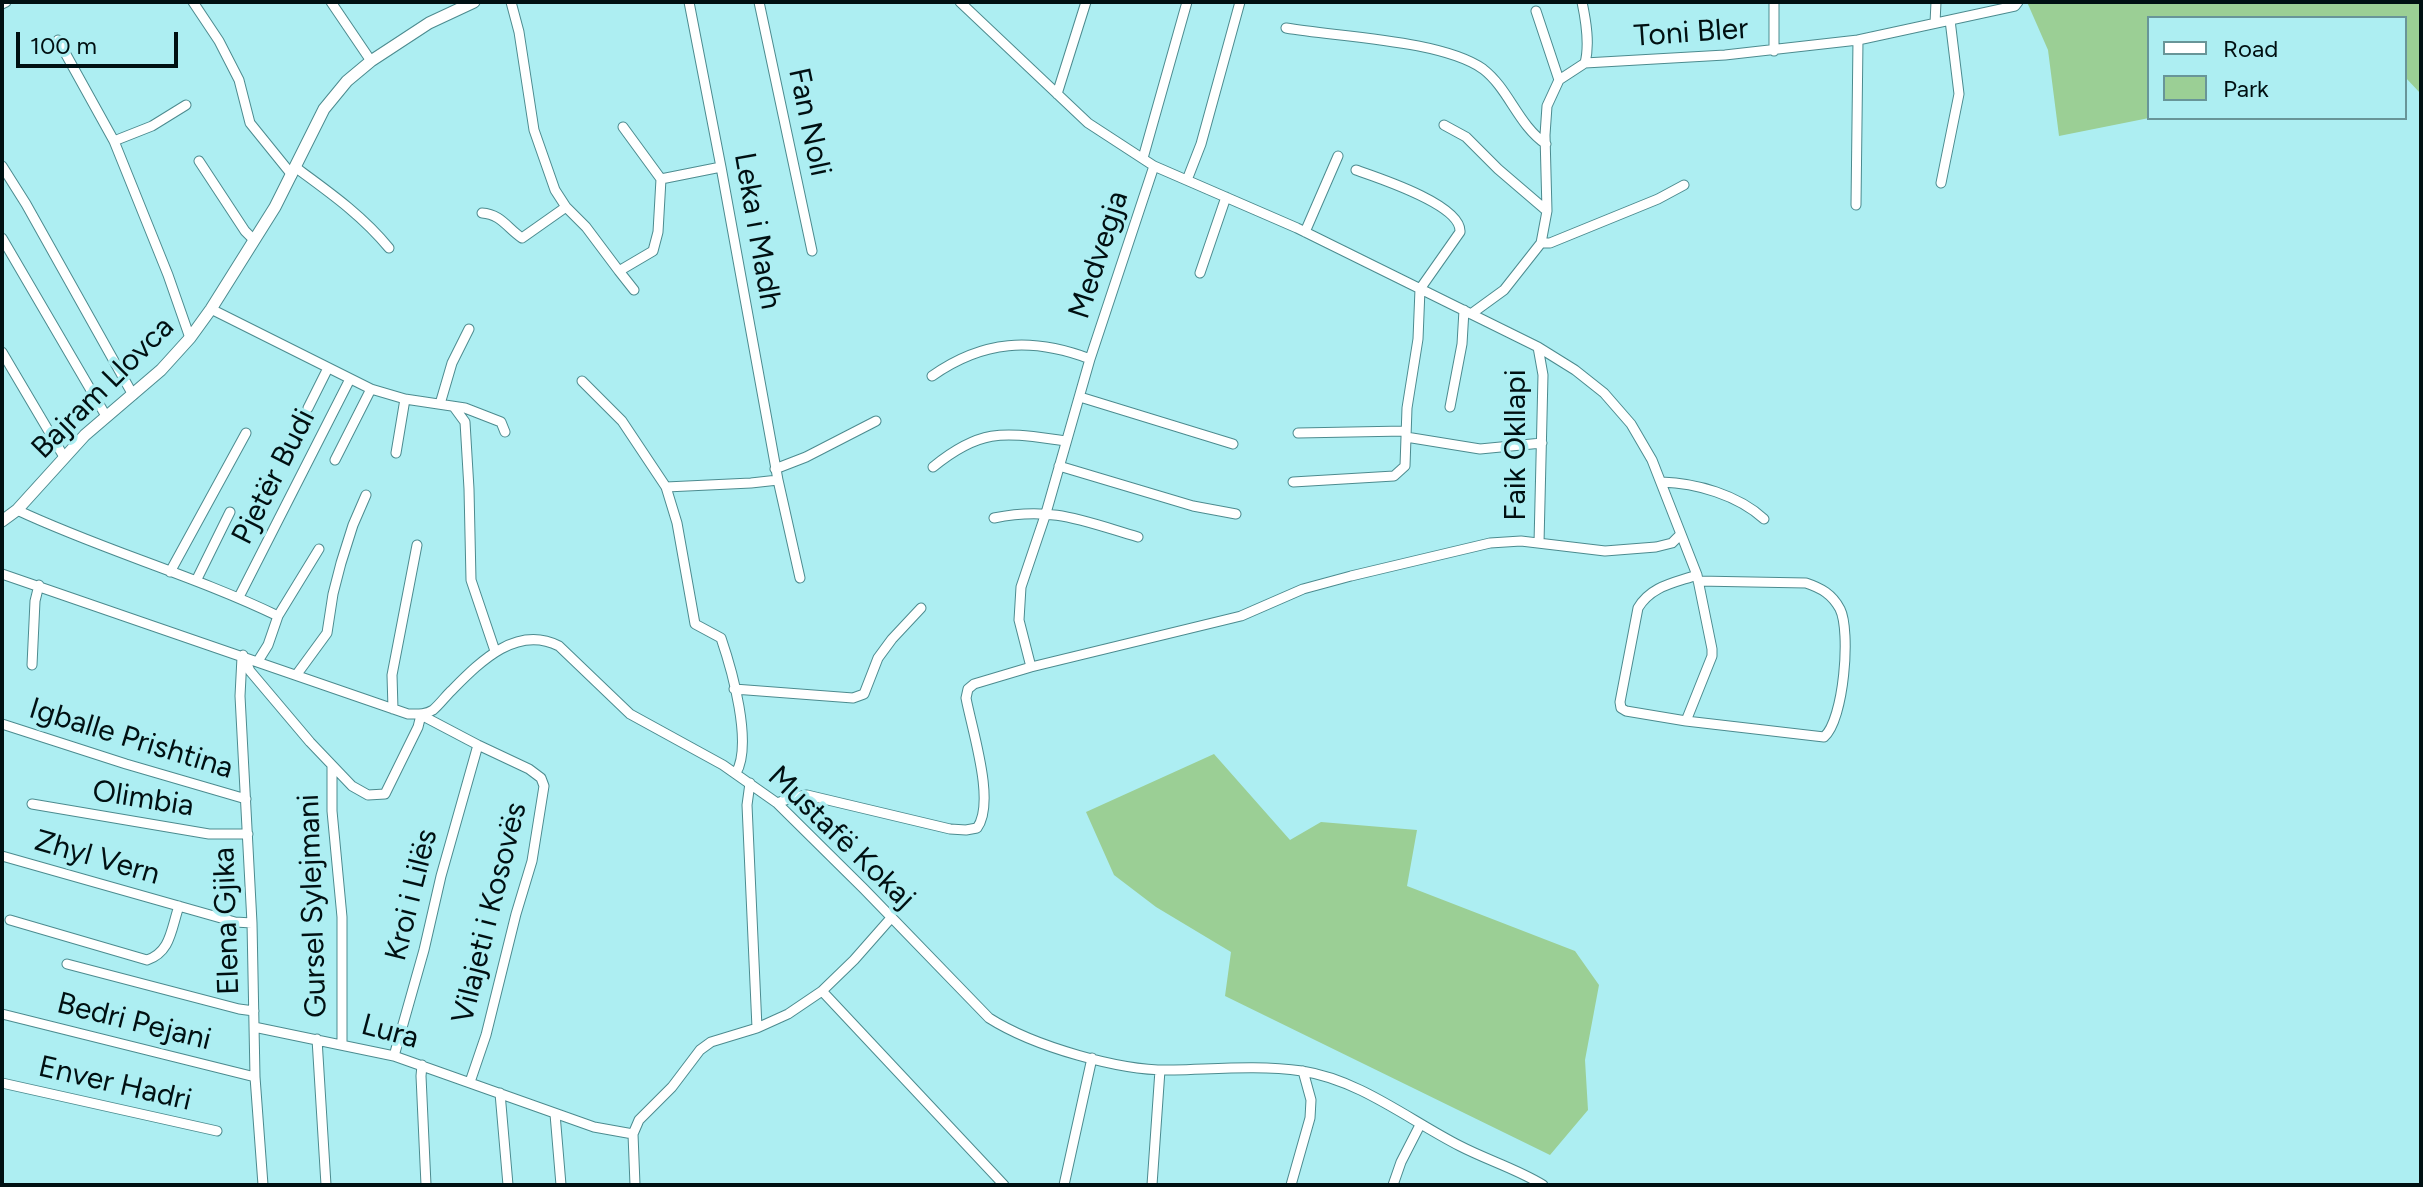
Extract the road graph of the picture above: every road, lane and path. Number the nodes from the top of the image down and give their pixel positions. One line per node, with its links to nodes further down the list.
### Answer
1 (193, 2): 38 (street)
2 (331, 2): 22 (street)
3 (474, 2): 22 (street, Bajram Llovca)
4 (511, 2): 45 (street)
5 (689, 2): 36 (street, Leka i Madh)
6 (759, 2): 53 (street, Fan Noli)
7 (960, 2): 25 (street)
8 (1086, 2): 25 (street)
9 (1187, 2): 32 (street)
10 (1240, 2): 40 (street)
11 (1582, 2): 23 (street)
12 (1774, 2): 21 (street)
13 (1936, 2): 17 (street)
14 (2018, 2): 16 (street, Toni Bler)
15 (1536, 11): 24 (street)
16 (1950, 20): 17 (street, Toni Bler); 41 (street)
17 (1935, 23): 20 (street, Toni Bler)
18 (1286, 28): 30 (street)
19 (58, 40): 29 (street)
20 (1858, 40): 21 (street, Toni Bler); 44 (street)
21 (1774, 51): 23 (street, Toni Bler)
22 (371, 61): 38 (street, Bajram Llovca)
23 (1585, 63): 24 (street, Toni Bler)
24 (1559, 80): 30 (street)
25 (1057, 94): 32 (street)
26 (186, 105): 29 (street)
27 (1444, 125): 46 (street)
28 (623, 127): 39 (street)
29 (114, 141): 61 (street)
30 (1546, 144): 46 (street)
31 (1338, 156): 48 (street)
32 (1143, 158): 35 (street)
33 (199, 161): 50 (street)
34 (2, 166): 70 (street)
35 (1154, 166): 40 (street); 64 (street, Medvegja)
36 (721, 167): 39 (street); 91 (street, Leka i Madh)
37 (1356, 170): 56 (street)
38 (294, 171): 50 (street, Bajram Llovca); 52 (street)
39 (661, 179): 54 (street)
40 (1187, 180): 43 (street)
41 (1941, 183)
42 (1684, 185): 51 (street)
43 (1226, 197): 48 (street); 55 (street)
44 (1856, 205)
45 (566, 207): 47 (street); 54 (street)
46 (1547, 211): 51 (street)
47 (482, 213)
48 (1305, 232): 56 (street)
49 (2, 238): 77 (street)
50 (254, 240): 58 (street, Bajram Llovca)
51 (1541, 243): 59 (street)
52 (389, 248)
53 (812, 251)
54 (619, 271): 57 (street)
55 (1200, 273)
56 (1420, 289): 59 (street); 82 (street)
57 (634, 290)
58 (211, 309): 61 (street, Bajram Llovca); 65 (street)
59 (1467, 312): 62 (street); 75 (street)
60 (469, 329): 73 (street)
61 (190, 338): 70 (street, Bajram Llovca)
62 (1538, 347): 84 (street, Faik Okllapi); 94 (street)
63 (2, 352): 87 (street)
64 (1090, 359): 66 (street, Medvegja); 71 (street, Medvegja)
65 (328, 368): 67 (street); 76 (street)
66 (932, 376)
67 (350, 379): 69 (street); 115 (street, Pjetër Budi)
68 (582, 381): 95 (street)
69 (371, 389): 72 (street); 88 (street)
70 (133, 395): 77 (street, Bajram Llovca)
71 (1080, 397): 83 (street, Medvegja); 85 (street)
72 (405, 399): 73 (street); 86 (street)
73 (440, 404): 74 (street)
74 (454, 407): 79 (street); 118 (street)
75 (1450, 407)
76 (308, 408)
77 (106, 416): 87 (street, Bajram Llovca)
78 (876, 421): 91 (street)
79 (505, 432)
80 (246, 433): 109 (street)
81 (1298, 433): 82 (street)
82 (1406, 434): 84 (street); 93 (street)
83 (1066, 441): 89 (street, Medvegja); 90 (street)
84 (1542, 443): 106 (street, Faik Okllapi)
85 (1233, 444)
86 (396, 453)
87 (64, 457): 97 (street, Bajram Llovca)
88 (335, 460)
89 (1059, 466): 99 (street, Medvegja); 100 (street)
90 (933, 467)
91 (775, 469): 92 (street, Leka i Madh)
92 (778, 480): 95 (street); 111 (street, Leka i Madh)
93 (1293, 482)
94 (1662, 482): 102 (street); 104 (street)
95 (666, 487): 124 (street)
96 (366, 495): 123 (street)
97 (17, 510): 103 (street, Bajram Llovca); 109 (street)
98 (230, 512): 113 (street)
99 (1046, 513): 101 (street); 105 (street); 122 (street, Medvegja)
100 (1236, 514)
101 (994, 518)
102 (1764, 519)
103 (2, 521)
104 (1681, 534): 106 (street); 112 (street)
105 (1138, 537)
106 (1539, 543): 122 (street)
107 (417, 545): 125 (street)
108 (319, 549): 117 (street)
109 (170, 572): 113 (street)
110 (2, 574): 114 (street)
111 (800, 578)
112 (1698, 578): 127 (street); 127 (street); 127 (street)
113 (196, 581): 115 (street)
114 (39, 585): 119 (street); 121 (street)
115 (239, 597): 117 (street)
116 (921, 608): 124 (street)
117 (278, 616): 120 (street)
118 (495, 651): 126 (street, Mustafë Kokaj); 131 (street, Mustafë Kokaj)
119 (243, 655): 120 (street); 130 (street, Mustafë Kokaj); 133 (street, Elena Gjika)
120 (258, 661): 123 (street)
121 (32, 665)
122 (1031, 667): 134 (street)
123 (297, 674): 125 (street)
124 (734, 689): 131 (street)
125 (393, 709): 126 (street)
126 (421, 715): 129 (street); 130 (street, Mustafë Kokaj)
127 (1686, 721)
128 (2, 724): 133 (street, Igballe Prishtina)
129 (478, 745): 150 (street, Kroi i Lilës); 156 (street, Vilajeti i Kosovës)
130 (332, 766): 149 (street, Gursel Sylejmani)
131 (736, 773): 132 (street, Mustafë Kokaj)
132 (750, 783): 134 (street, Mustafë Kokaj); 147 (street)
133 (246, 799): 136 (street, Elena Gjika)
134 (777, 803): 139 (street, Mustafë Kokaj)
135 (32, 804): 136 (street, Olimbia)
136 (248, 834): 141 (street, Elena Gjika)
137 (2, 856): 138 (street, Zhyl Vern)
138 (179, 906): 140 (street, Zhyl Vern); 141 (street, Zhyl Vern)
139 (891, 918): 143 (street); 151 (street, Mustafë Kokaj)
140 (10, 920)
141 (252, 923): 144 (street, Elena Gjika)
142 (67, 964): 144 (street)
143 (822, 991): 147 (street); 170 (street)
144 (254, 1011): 146 (street, Elena Gjika)
145 (2, 1014): 155 (street, Bedri Pejani)
146 (254, 1027): 148 (street, Lura); 155 (street, Elena Gjika)
147 (757, 1028): 162 (street)
148 (317, 1039): 149 (street, Lura); 165 (street)
149 (342, 1044): 150 (street, Lura)
150 (394, 1056): 152 (street, Lura)
151 (1092, 1058): 153 (street, Mustafë Kokaj); 171 (street)
152 (422, 1065): 156 (street, Lura); 166 (street)
153 (1160, 1070): 154 (street, Mustafë Kokaj); 172 (street)
154 (1303, 1071): 160 (street, Mustafë Kokaj); 173 (street)
155 (255, 1077): 164 (street, Elena Gjika)
156 (470, 1082): 158 (street, Lura)
157 (2, 1083): 161 (street, Enver Hadri)
158 (500, 1093): 159 (street, Lura); 167 (street)
159 (555, 1114): 162 (street, Lura); 168 (street)
160 (1420, 1125): 163 (street, Mustafë Kokaj); 174 (street)
161 (217, 1131)
162 (633, 1134): 169 (street)
163 (1529, 1181): 175 (street, Mustafë Kokaj)
164 (263, 1185)
165 (326, 1185)
166 (426, 1185)
167 (508, 1185)
168 (561, 1185)
169 (635, 1185)
170 (1004, 1185)
171 (1064, 1185)
172 (1152, 1185)
173 (1291, 1185)
174 (1393, 1185)
175 (1543, 1185)

